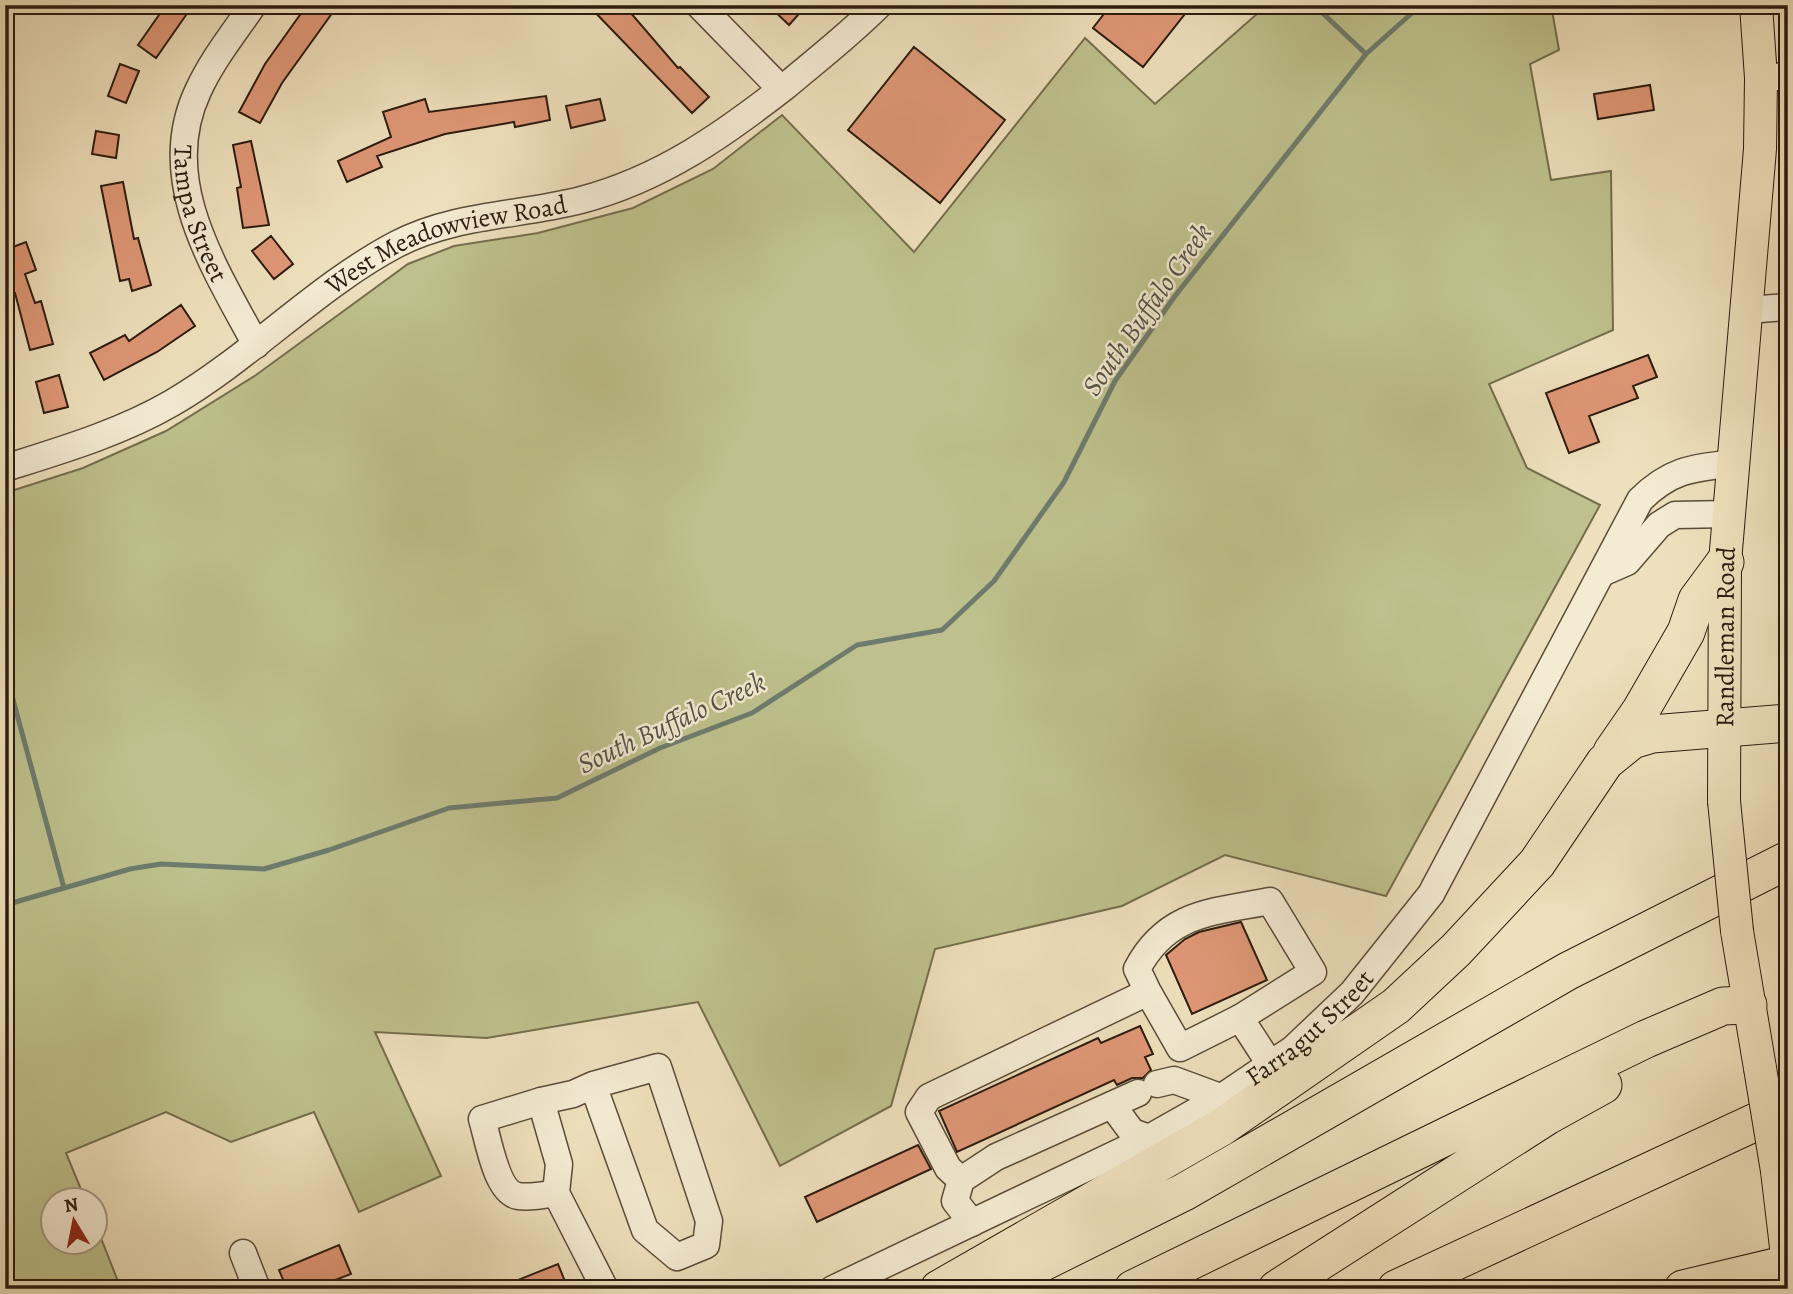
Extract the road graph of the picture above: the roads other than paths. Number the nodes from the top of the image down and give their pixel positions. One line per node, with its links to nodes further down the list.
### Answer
1 (253, 5): 9 (street, Tampa Street)
2 (699, 5): 6 (street)
3 (878, 5): 6 (street, West Meadowview Road)
4 (1756, 5): 5 (main road, Randleman Road)
5 (1774, 77): 8 (main road, Randleman Road)
6 (781, 89): 9 (street, West Meadowview Road)
7 (1788, 307): 8 (street)
8 (1747, 310): 10 (main road, Randleman Road)
9 (256, 345): 11 (street, West Meadowview Road)
10 (1735, 463): 12 (main road, Randleman Road); 14 (street, Farragut Street)
11 (6, 465)
12 (1730, 514): 13 (main road, Randleman Road); 14 (street)
13 (1725, 562): 16 (main road, Randleman Road); 17 (highway)
14 (1604, 572): 22 (street, Farragut Street)
15 (1788, 723): 16 (highway)
16 (1723, 727): 17 (highway); 20 (main road, Randleman Road, bridge)
17 (1605, 762): 39 (highway)
18 (1788, 860): 31 (highway)
19 (1148, 992): 21 (street); 21 (street); 30 (street)
20 (1748, 1005): 35 (main road, Randleman Road, bridge); 42 (highway); 43 (highway)
21 (1240, 1018): 22 (street)
22 (1270, 1064): 24 (street, Farragut Street)
23 (593, 1085): 23 (street); 25 (street)
24 (1220, 1097): 26 (street); 29 (street, Farragut Street)
25 (541, 1101): 32 (street); 32 (street)
26 (1112, 1105): 29 (street); 30 (street)
27 (1788, 1107): 28 (highway)
28 (1727, 1136): 44 (highway); 45 (highway)
29 (1149, 1138): 33 (street, Farragut Street)
30 (961, 1180): 33 (street)
31 (1184, 1192): 40 (highway); 41 (highway)
32 (556, 1193): 37 (street)
33 (972, 1223): 38 (street, Farragut Street)
34 (243, 1252): 36 (street)
35 (1787, 1256): 46 (highway)
36 (257, 1289)
37 (605, 1289)
38 (833, 1289)
39 (939, 1289)
40 (989, 1289)
41 (1040, 1289)
42 (1133, 1289)
43 (1277, 1289)
44 (1395, 1289)
45 (1451, 1289)
46 (1683, 1289)

